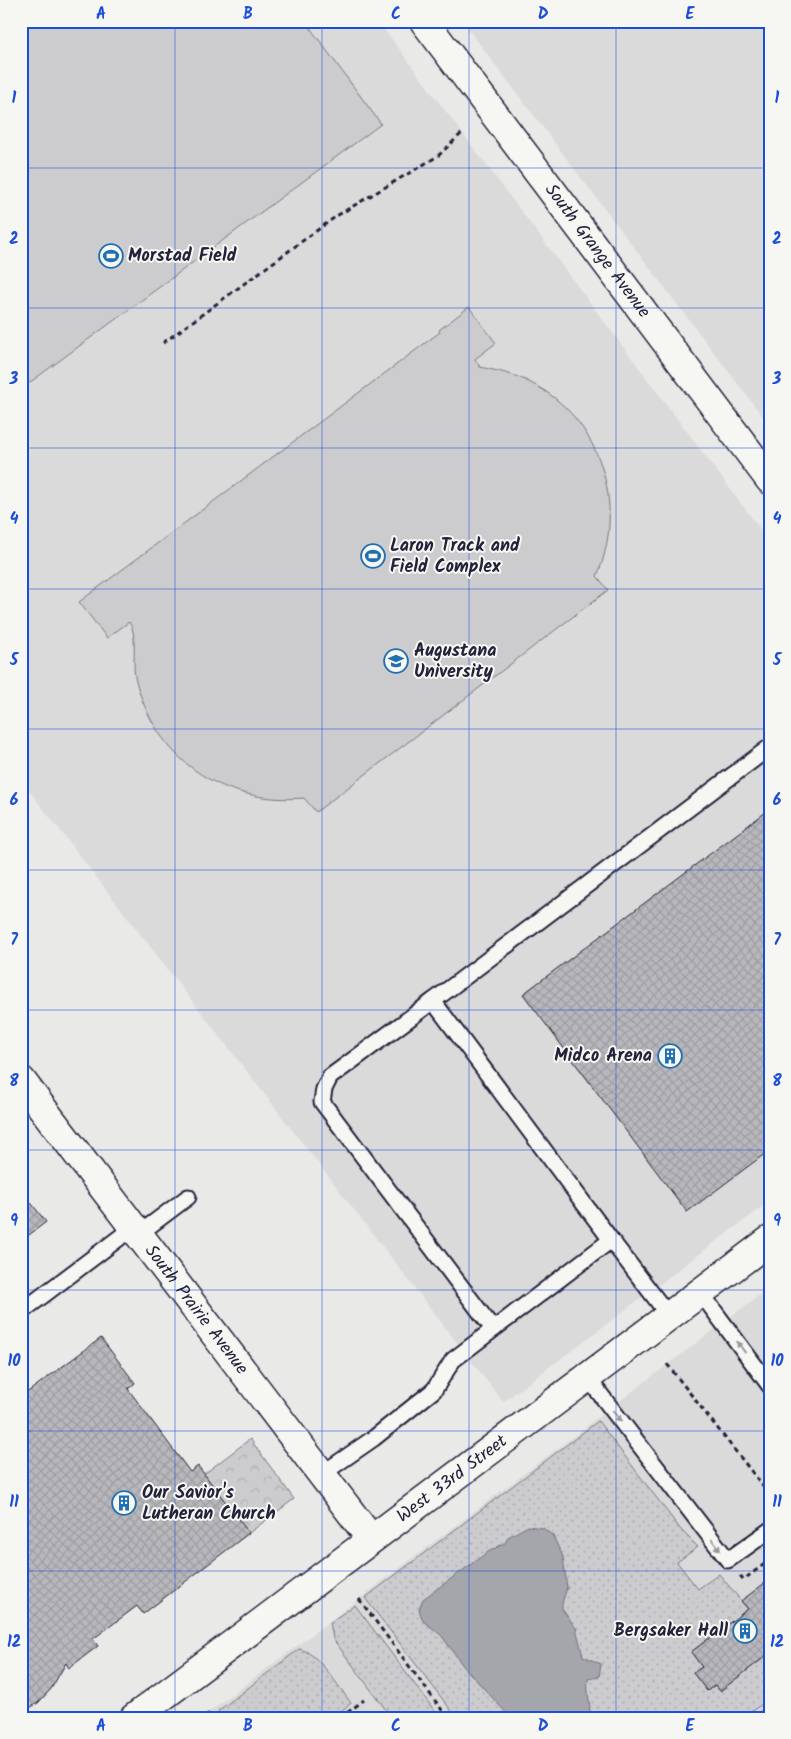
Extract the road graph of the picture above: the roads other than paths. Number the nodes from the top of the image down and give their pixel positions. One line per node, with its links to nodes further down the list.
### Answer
1 (424, 21): 2 (street, South Grange Avenue)
2 (770, 480)
3 (770, 747): 4 (lane)
4 (433, 1001): 8 (lane); 13 (lane)
5 (21, 1080): 7 (street, South Prairie Avenue)
6 (188, 1197): 7 (lane)
7 (137, 1230): 11 (lane); 16 (street, South Prairie Avenue)
8 (611, 1240): 12 (lane); 13 (lane)
9 (770, 1240): 10 (street, West 33rd Street)
10 (700, 1292): 12 (street, West 33rd Street); 15 (lane, one-way to 10)
11 (21, 1312)
12 (668, 1316): 14 (street, West 33rd Street)
13 (493, 1330): 16 (lane)
14 (588, 1377): 17 (lane, one-way to 17); 18 (street, West 33rd Street)
15 (770, 1386)
16 (322, 1474): 18 (street, South Prairie Avenue)
17 (770, 1530)
18 (372, 1539): 19 (street, West 33rd Street)
19 (134, 1718)

